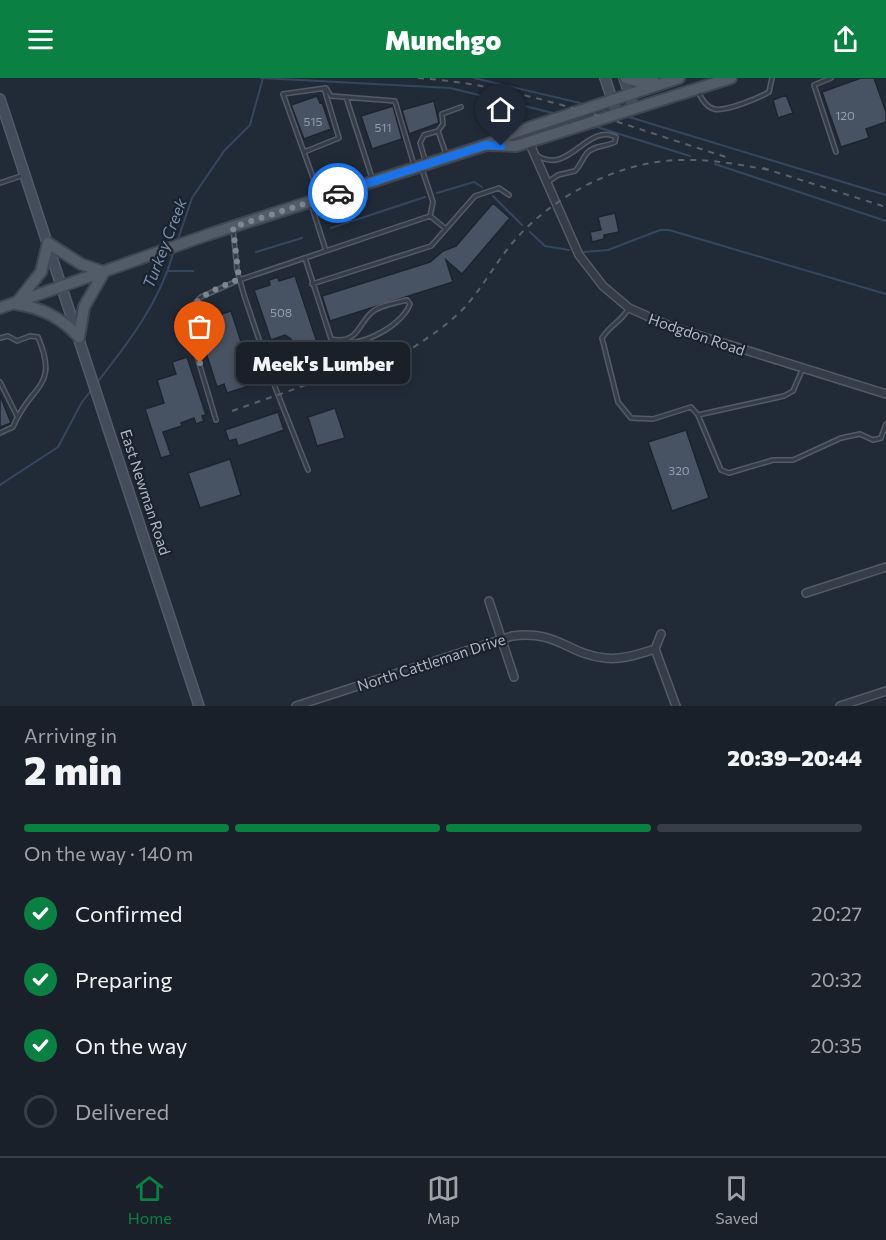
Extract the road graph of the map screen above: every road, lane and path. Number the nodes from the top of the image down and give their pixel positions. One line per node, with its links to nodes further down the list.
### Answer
1 (605, 78): 13 (street)
2 (625, 78): 3 (main road); 10 (street)
3 (659, 78)
4 (679, 78): 10 (main road)
5 (731, 78): 9 (main road)
6 (772, 78): 9 (lane)
7 (831, 78): 21 (lane)
8 (324, 88): 11 (lane); 20 (lane); 20 (lane)
9 (698, 90): 15 (main road)
10 (629, 94): 13 (main road); 15 (street)
11 (346, 97): 24 (lane); 26 (lane)
12 (0, 99): 25 (street, East Newman Road)
13 (612, 99): 16 (street); 19 (main road)
14 (461, 107): 17 (lane)
15 (634, 109): 16 (main road)
16 (617, 114): 18 (main road)
17 (438, 131): 23 (lane); 24 (lane)
18 (529, 142): 19 (main road); 22 (street, Hodgdon Road)
19 (486, 145): 23 (main road)
20 (304, 152): 30 (lane)
21 (836, 152)
22 (537, 155): 27 (street, Hodgdon Road); 27 (lane)
23 (447, 158): 24 (main road)
24 (421, 166): 26 (main road); 31 (lane)
25 (25, 174): 28 (lane); 34 (street, East Newman Road)
26 (374, 182): 30 (main road)
27 (548, 182): 43 (street, Hodgdon Road)
28 (0, 183)
29 (508, 195): 33 (lane)
30 (316, 200): 32 (main road); 35 (lane)
31 (430, 216): 33 (lane); 35 (lane)
32 (233, 227): 37 (main road); 38 (lane)
33 (446, 229): 39 (lane)
34 (48, 243): 37 (main road); 40 (street, East Newman Road); 41 (main road)
35 (326, 250): 36 (lane)
36 (305, 258): 38 (lane); 39 (lane)
37 (104, 272): 40 (main road); 44 (main road)
38 (239, 279): 52 (lane); 55 (lane)
39 (312, 284): 46 (lane)
40 (62, 287): 41 (main road); 44 (street, East Newman Road)
41 (16, 304): 42 (main road); 44 (main road)
42 (0, 308)
43 (629, 308): 47 (street, Hodgdon Road); 50 (lane)
44 (79, 337): 64 (street, East Newman Road)
45 (0, 338): 51 (lane)
46 (331, 339): 46 (lane)
47 (803, 368): 49 (street, Hodgdon Road); 50 (lane)
48 (0, 382): 51 (lane)
49 (886, 394)
50 (698, 415): 53 (lane)
51 (17, 416): 54 (lane)
52 (216, 420)
53 (886, 424)
54 (0, 433)
55 (308, 470)
56 (886, 567): 57 (street)
57 (806, 593)
58 (489, 602): 60 (street)
59 (661, 634): 61 (street)
60 (501, 639): 61 (street, North Cattleman Drive); 62 (street); 65 (street, North Cattleman Drive)
61 (655, 649): 66 (street)
62 (514, 677)
63 (886, 691): 67 (street)
64 (200, 706)
65 (296, 706)
66 (676, 706)
67 (840, 706)

